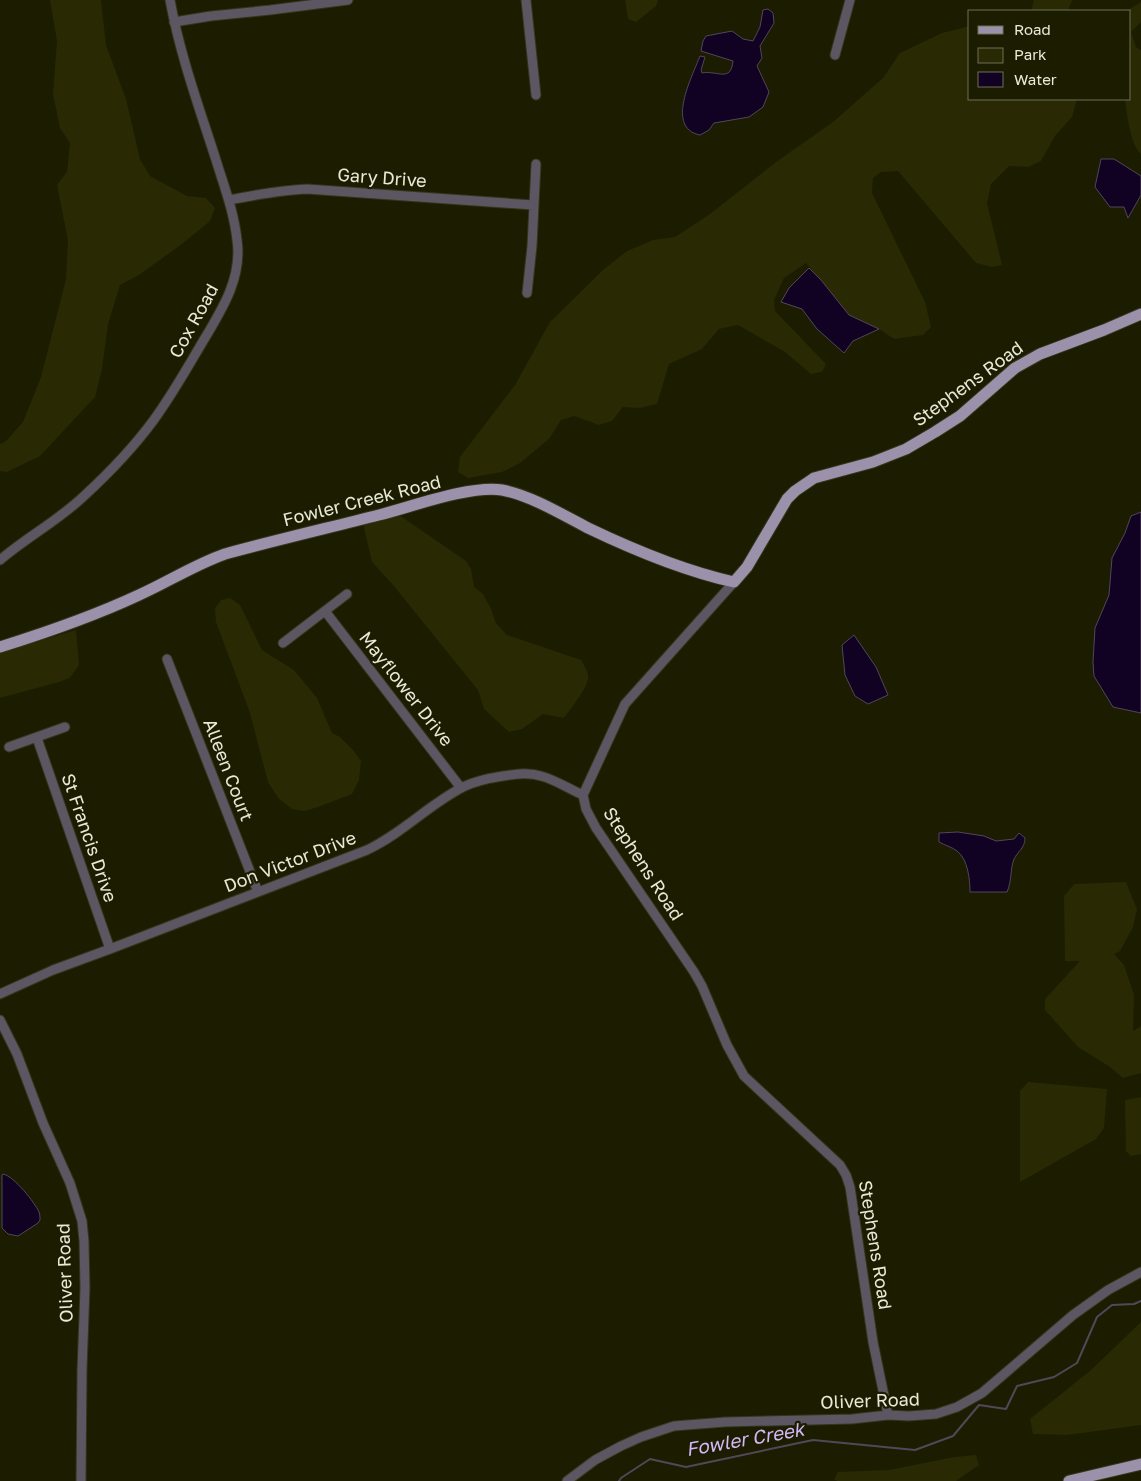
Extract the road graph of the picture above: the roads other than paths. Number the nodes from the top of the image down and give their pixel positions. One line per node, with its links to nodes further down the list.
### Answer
1 (170, 0): 5 (street, Cox Road)
2 (348, 0): 5 (street)
3 (526, 0): 7 (street)
4 (850, 0): 6 (street)
5 (174, 22): 9 (street, Cox Road)
6 (835, 55)
7 (536, 95)
8 (536, 164): 10 (street)
9 (229, 200): 10 (street, Gary Drive); 13 (street, Cox Road)
10 (533, 205): 11 (street)
11 (527, 293)
12 (1141, 314): 14 (main road, Stephens Road)
13 (0, 560)
14 (734, 582): 18 (main road, Fowler Creek Road); 24 (street, Stephens Road)
15 (347, 594): 16 (street)
16 (325, 611): 17 (street); 23 (street, Mayflower Drive)
17 (283, 643)
18 (0, 647)
19 (168, 659): 25 (street, Alleen Court)
20 (65, 727): 21 (street)
21 (37, 738): 22 (street); 26 (street, St Francis Drive)
22 (9, 747)
23 (461, 788): 24 (street, Don Victor Drive); 25 (street, Don Victor Drive)
24 (583, 796): 30 (street, Stephens Road)
25 (258, 892): 26 (street, Don Victor Drive)
26 (110, 949): 27 (street, Don Victor Drive)
27 (0, 994)
28 (0, 1020): 32 (street, Oliver Road)
29 (1141, 1272): 30 (street, Oliver Road)
30 (888, 1415): 33 (street, Oliver Road)
31 (1141, 1464): 34 (main road)
32 (81, 1481)
33 (568, 1481)
34 (1069, 1481)

